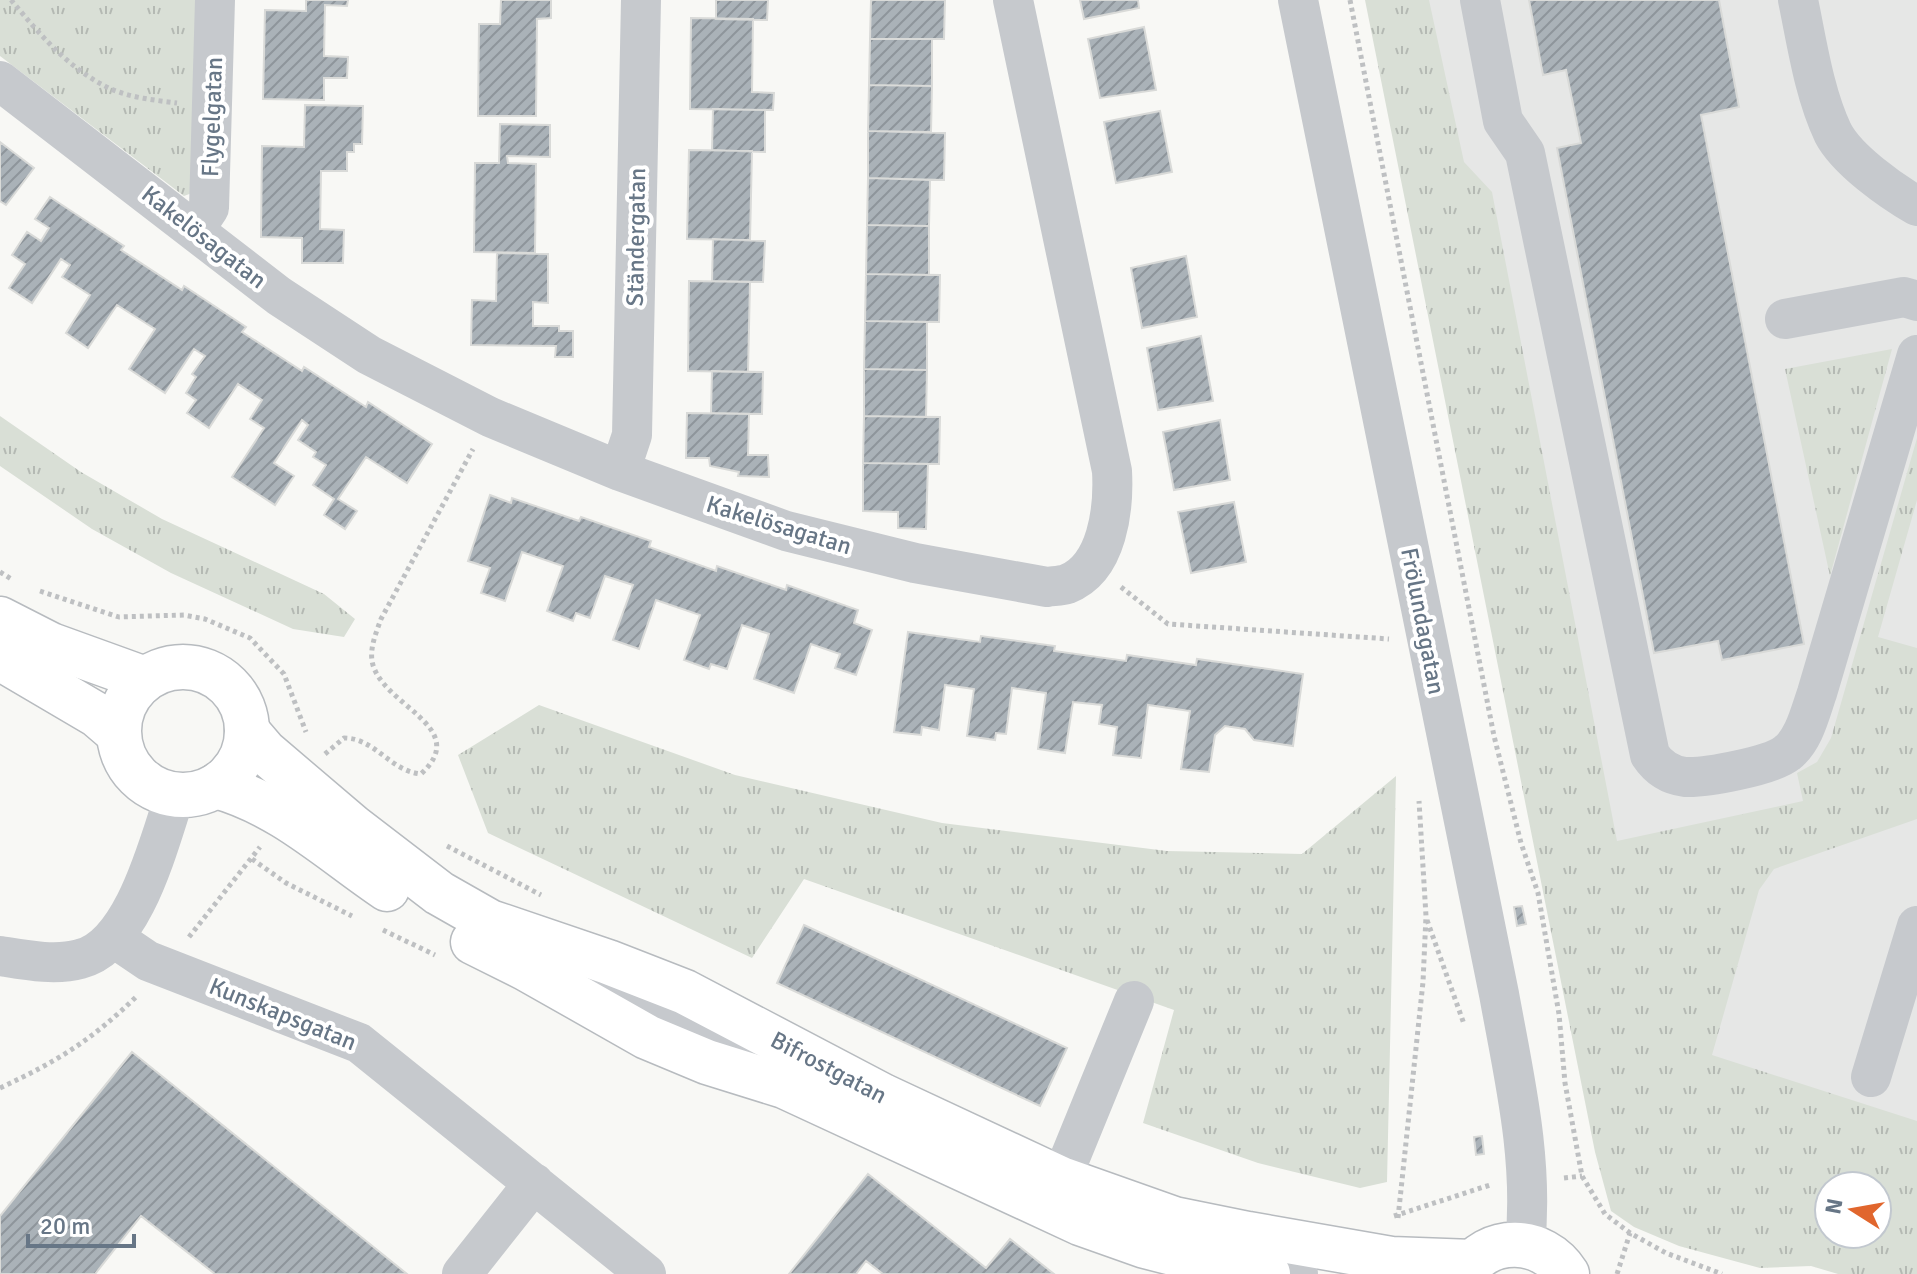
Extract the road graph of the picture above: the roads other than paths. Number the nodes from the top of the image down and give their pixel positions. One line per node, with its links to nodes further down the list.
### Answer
1 (215, 0): 9 (street, Flygelgatan)
2 (641, 0): 13 (street, Ständergatan)
3 (1013, 0): 13 (street, Kakelösagatan)
4 (1298, 0): 27 (street, Frölundagatan)
5 (1480, 0): 12 (street)
6 (1798, 0): 8 (street)
7 (0, 81): 9 (street, Kakelösagatan)
8 (1917, 206)
9 (195, 229): 13 (street, Kakelösagatan)
10 (1917, 301): 11 (street)
11 (1785, 319)
12 (1917, 355)
13 (620, 471)
14 (12, 602): 16 (main road)
15 (0, 658): 18 (main road)
16 (145, 679): 17 (main road, Bifrostgatan); 18 (main road)
17 (247, 731): 19 (main road); 26 (main road, Bifrostgatan)
18 (118, 733): 19 (main road, Bifrostgatan)
19 (196, 791): 21 (street); 26 (main road, Bifrostgatan)
20 (1917, 926): 24 (street)
21 (114, 938): 22 (street); 25 (street, Kunskapsgatan)
22 (0, 957)
23 (1134, 1001): 26 (street)
24 (1871, 1077)
25 (534, 1183): 30 (street); 31 (street, Kunskapsgatan)
26 (1055, 1193): 28 (main road, Bifrostgatan); 29 (main road, Bifrostgatan); 33 (street)
27 (1525, 1245): 29 (main road, Bifrostgatan); 34 (main road)
28 (1202, 1268): 32 (main road, Bifrostgatan)
29 (1469, 1268)
30 (462, 1274)
31 (646, 1274)
32 (1268, 1274)
33 (1298, 1274)
34 (1567, 1274)

